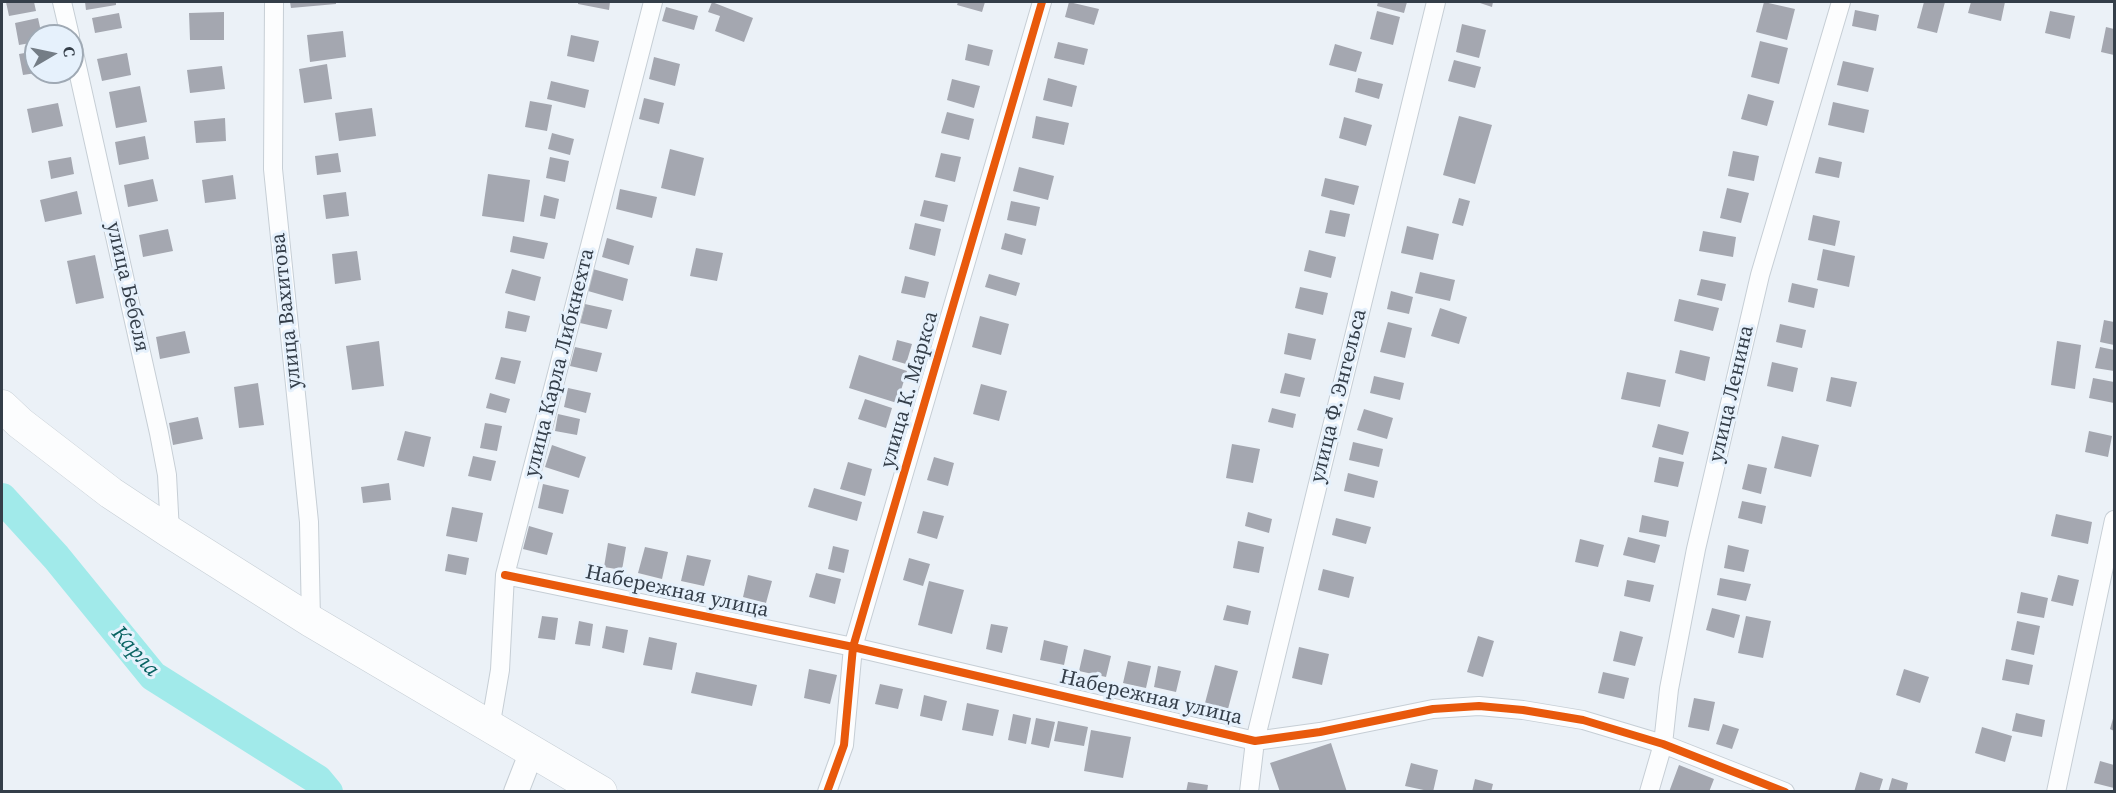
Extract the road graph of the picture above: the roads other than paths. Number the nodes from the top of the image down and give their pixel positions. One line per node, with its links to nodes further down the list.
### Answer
1 (62, 2): 7 (street)
2 (274, 2): 13 (street, улица Вахитова)
3 (653, 2): 12 (street, улица Карла Либкнехта)
4 (1042, 2): 14 (street, улица К. Маркса)
5 (1436, 2): 16 (street, улица Ф. Энгельса)
6 (1841, 2): 17 (street, улица Ленина)
7 (67, 24)
8 (81, 84): 11 (street, улица Бебеля)
9 (2, 406): 11 (highway)
10 (2115, 520): 25 (street)
11 (170, 532): 13 (highway)
12 (505, 575): 14 (street, Набережная улица); 15 (street, улица Карла Либкнехта)
13 (311, 621): 15 (highway)
14 (853, 647): 16 (street, Набережная улица); 21 (street, улица К. Маркса)
15 (490, 728): 18 (highway)
16 (1255, 741): 17 (street, Набережная улица); 22 (street, улица Ф. Энгельса)
17 (1663, 744): 23 (street, улица Ленина); 24 (street, Набережная улица)
18 (532, 751): 19 (street); 20 (highway)
19 (516, 792)
20 (601, 792)
21 (827, 792)
22 (1249, 792)
23 (1649, 792)
24 (1785, 792)
25 (2056, 792)

